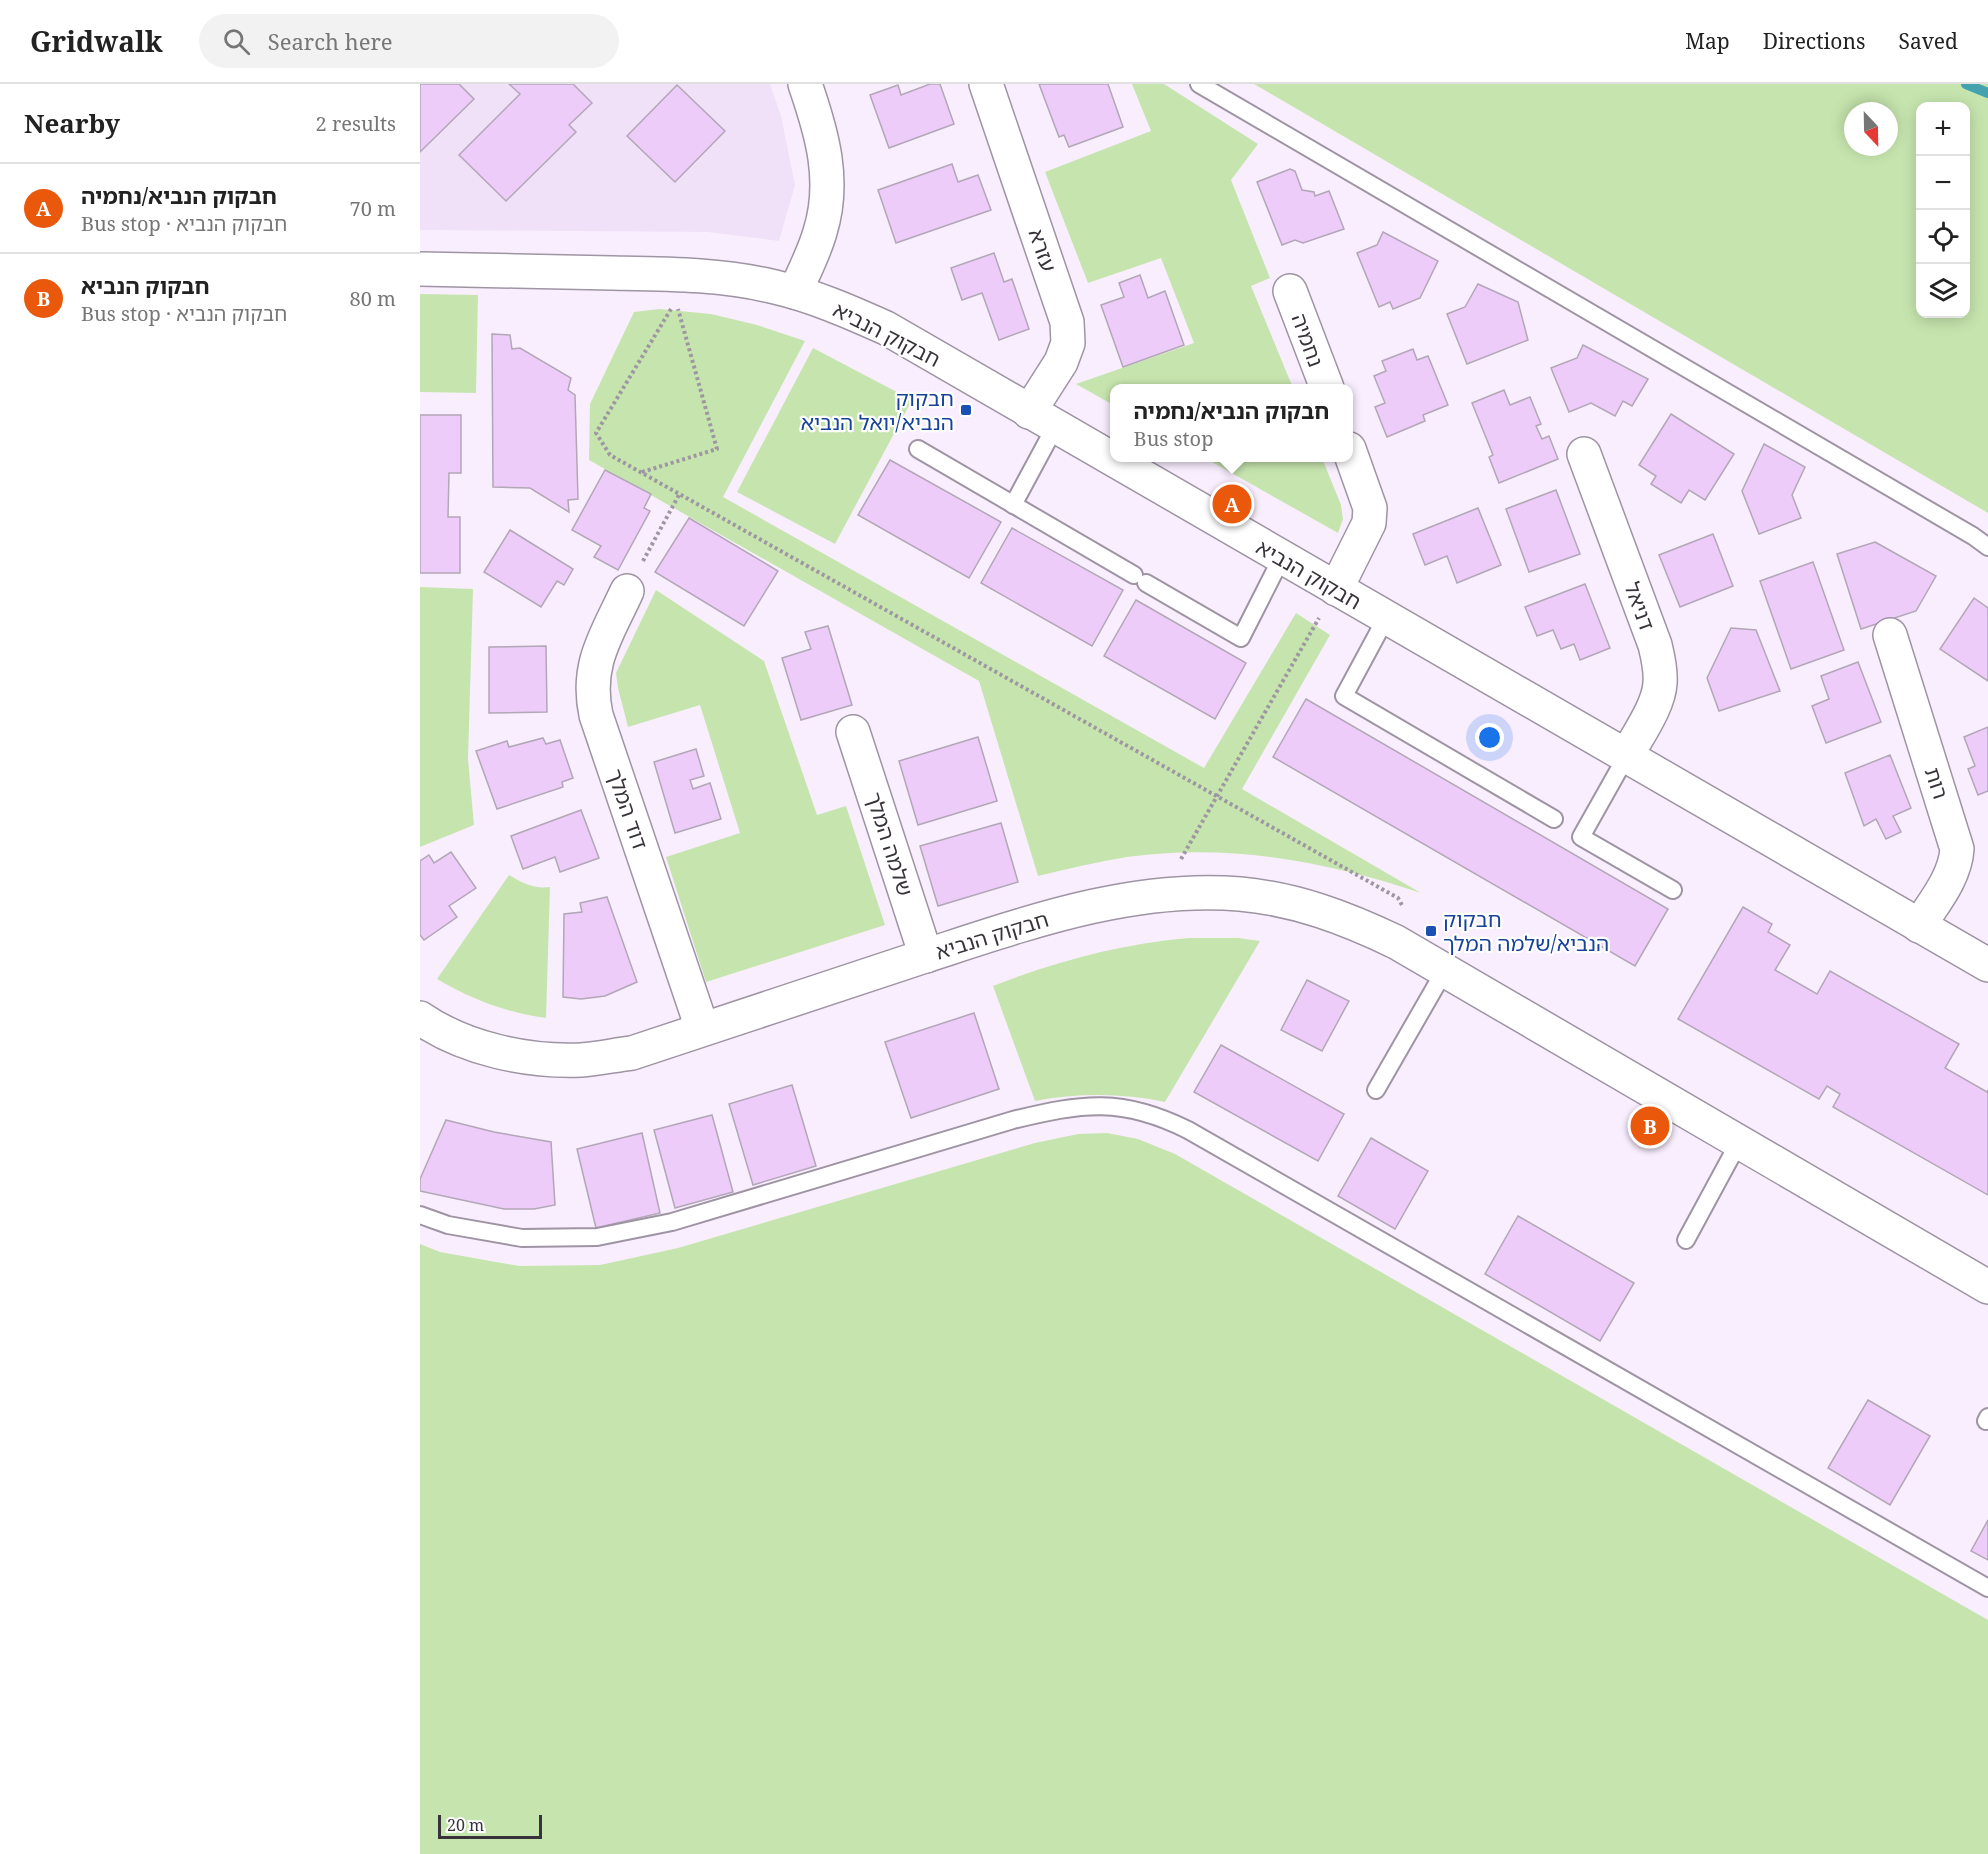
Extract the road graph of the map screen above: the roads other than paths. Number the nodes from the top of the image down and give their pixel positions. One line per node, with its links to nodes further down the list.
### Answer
1 (805, 84): 6 (street)
2 (986, 84): 8 (street, עזרא)
3 (1199, 84): 15 (lane)
4 (420, 269): 6 (street, חבקוק הנביא)
5 (1290, 291): 7 (street, נחמיה)
6 (795, 292): 8 (street, חבקוק הנביא)
7 (1325, 384)
8 (1042, 419): 11 (street, חבקוק הנביא); 14 (lane)
9 (918, 449): 14 (lane)
10 (1584, 454): 22 (street, דניאל)
11 (1110, 458)
12 (1353, 460): 17 (street)
13 (1116, 462): 16 (street, חבקוק הנביא)
14 (1013, 505): 16 (lane)
15 (1988, 547)
16 (1282, 558): 17 (street, חבקוק הנביא)
17 (1336, 589): 19 (street, חבקוק הנביא)
18 (627, 591): 30 (street, דוד המלך)
19 (1386, 618): 22 (street, חבקוק הנביא); 23 (lane)
20 (1890, 635): 25 (street, רות)
21 (853, 732): 26 (street, שלמה המלך)
22 (1626, 757): 24 (lane); 25 (street, חבקוק הנביא)
23 (1554, 819)
24 (1673, 890)
25 (1919, 926): 27 (street, חבקוק הנביא)
26 (926, 956): 28 (street, חבקוק הנביא); 30 (street, חבקוק הנביא)
27 (1988, 965)
28 (1445, 970): 31 (lane); 32 (street, חבקוק הנביא)
29 (420, 1018): 30 (street, חבקוק הנביא)
30 (702, 1028)
31 (1376, 1090)
32 (1740, 1142): 34 (lane); 35 (street, חבקוק הנביא)
33 (420, 1215): 36 (lane)
34 (1686, 1240)
35 (1988, 1287)
36 (1988, 1588)

